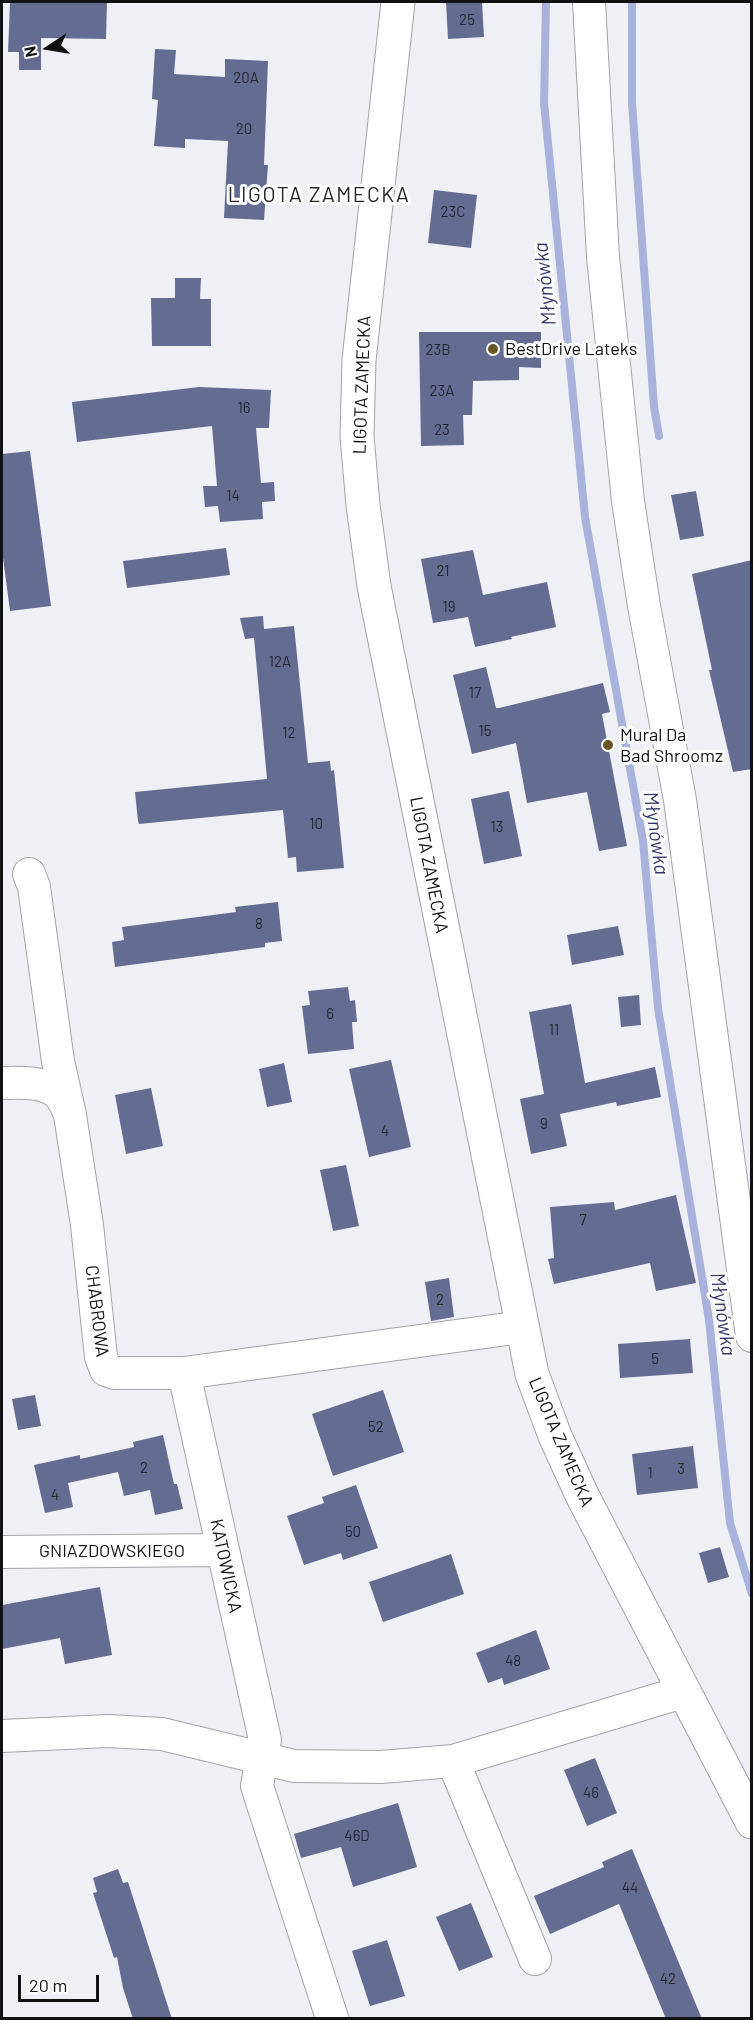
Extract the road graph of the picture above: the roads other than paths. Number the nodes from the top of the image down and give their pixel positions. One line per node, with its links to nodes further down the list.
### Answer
1 (398, 2): 6 (main road, LIGOTA ZAMECKA)
2 (589, 2): 7 (street)
3 (29, 874): 5 (street, CHABROWA)
4 (2, 1083): 5 (street)
5 (70, 1115): 8 (street, CHABROWA)
6 (522, 1327): 8 (street, CHABROWA); 11 (main road, LIGOTA ZAMECKA)
7 (752, 1336)
8 (184, 1373): 9 (street, KATOWICKA)
9 (222, 1550): 10 (street, GNIAZDOWSKIEGO); 13 (street, KATOWICKA)
10 (2, 1552)
11 (683, 1692): 14 (street); 15 (main road)
12 (2, 1736): 13 (street)
13 (261, 1759): 14 (street); 17 (street, KATOWICKA)
14 (453, 1761): 16 (street)
15 (752, 1822)
16 (535, 1959)
17 (332, 2019)

